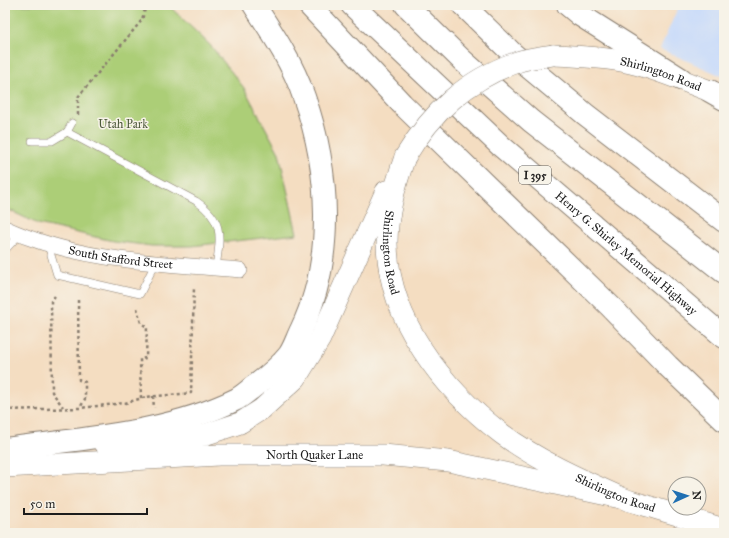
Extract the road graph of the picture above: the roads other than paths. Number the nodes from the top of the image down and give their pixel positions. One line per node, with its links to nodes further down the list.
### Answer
1 (254, 5): 24 (highway)
2 (309, 5): 23 (highway)
3 (352, 5): 22 (highway, Henry G. Shirley Memorial Highway / I 395)
4 (406, 5): 21 (highway)
5 (463, 5): 13 (highway)
6 (568, 5): 7 (highway)
7 (681, 79): 8 (main road, Shirlington Road); 12 (main road, Shirlington Road, bridge)
8 (719, 95)
9 (72, 123): 10 (lane)
10 (67, 132): 11 (lane); 19 (lane)
11 (32, 141)
12 (405, 157): 24 (main road); 26 (main road, Shirlington Road)
13 (724, 221)
14 (5, 228): 15 (street, South Stafford Street)
15 (19, 235): 16 (street, South Stafford Street); 17 (lane)
16 (48, 244): 18 (street, South Stafford Street); 18 (lane)
17 (5, 250)
18 (155, 264): 19 (street, South Stafford Street)
19 (216, 268): 20 (street, South Stafford Street)
20 (240, 270)
21 (724, 272)
22 (724, 337)
23 (724, 420)
24 (5, 449)
25 (5, 467): 26 (main road, North Quaker Lane)
26 (621, 498): 27 (main road, Shirlington Road)
27 (724, 529)

